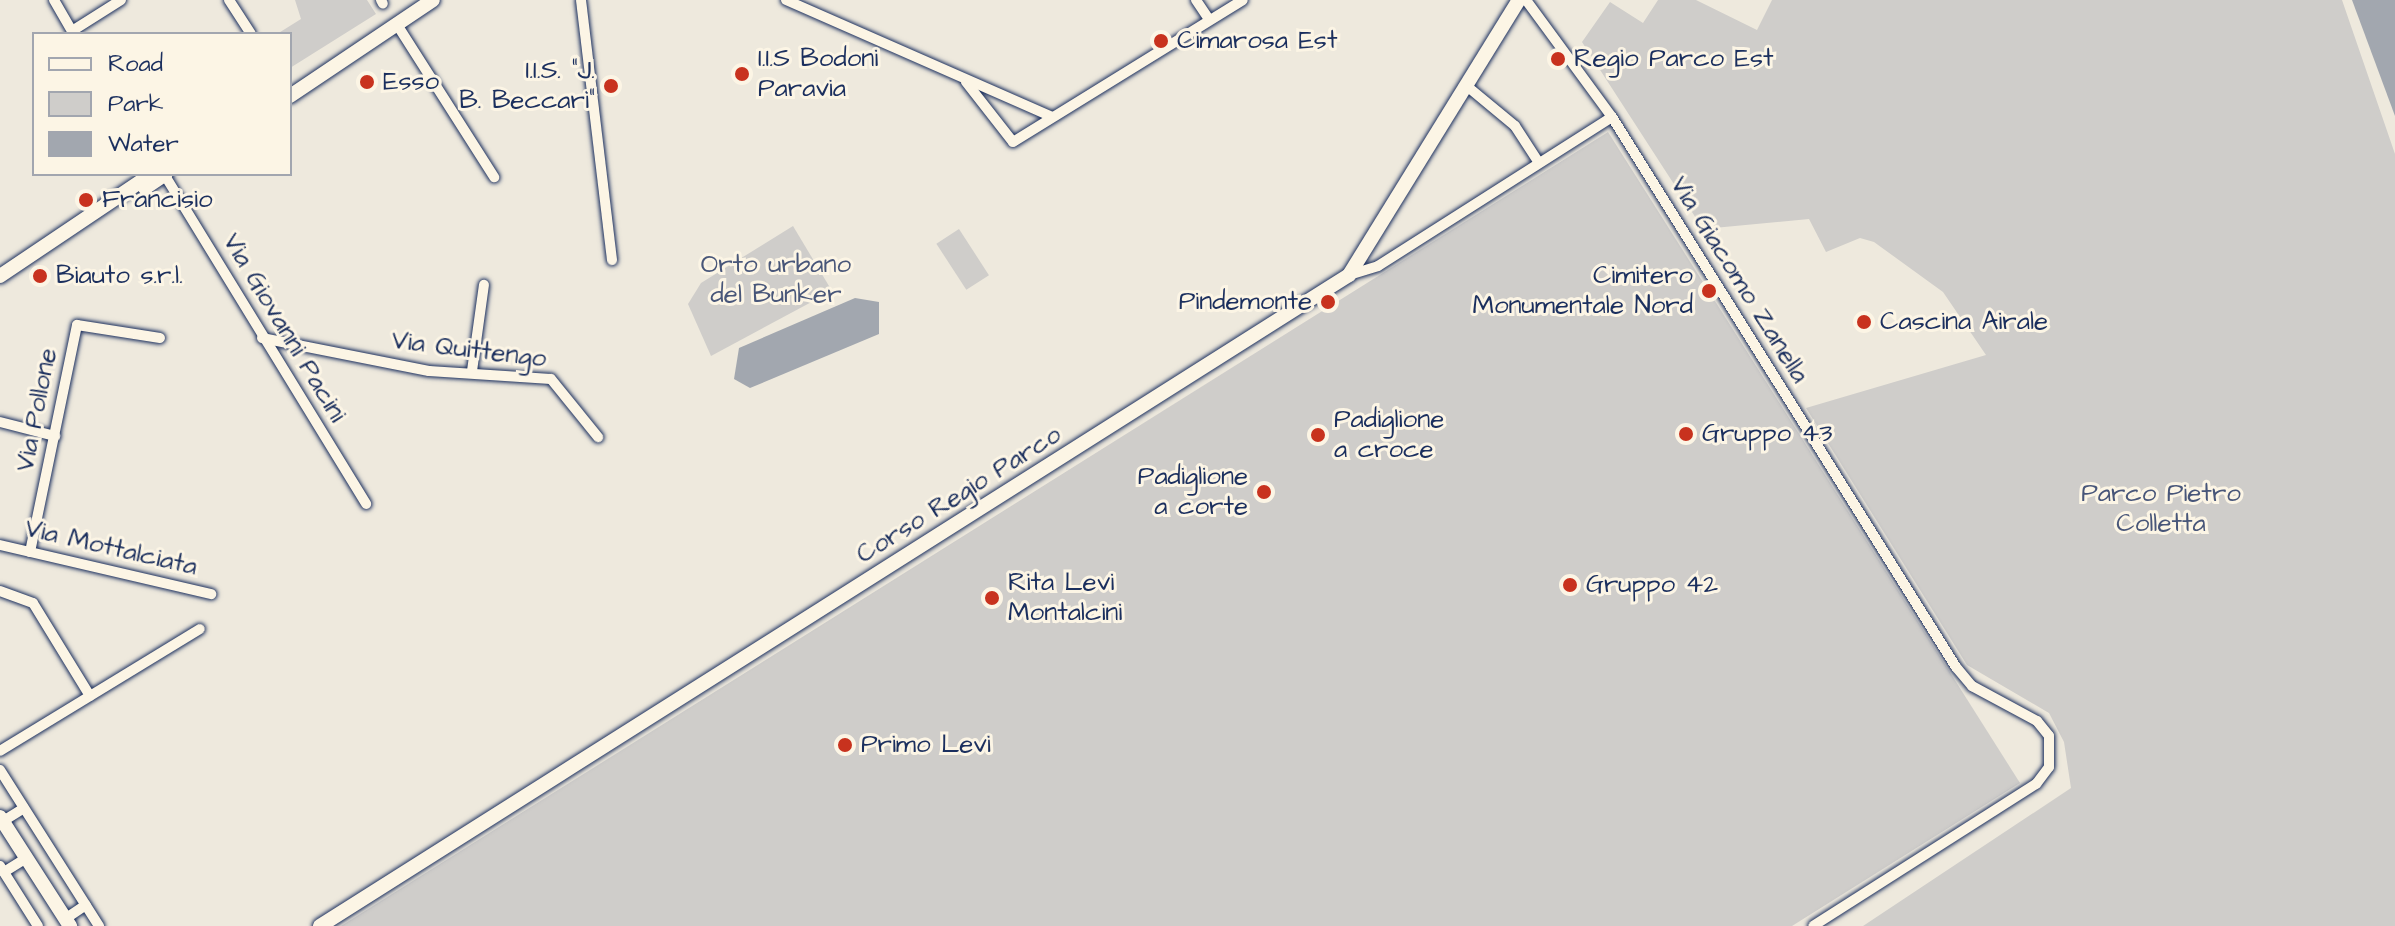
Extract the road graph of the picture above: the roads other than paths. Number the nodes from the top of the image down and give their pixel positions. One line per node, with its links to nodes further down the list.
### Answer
1 (54, 0): 13 (street)
2 (121, 0): 13 (street)
3 (229, 0): 14 (street)
4 (433, 0): 12 (street)
5 (581, 0): 28 (street)
6 (786, 0): 16 (street)
7 (1196, 0): 11 (street)
8 (1243, 0): 11 (street)
9 (1519, 0): 18 (street, Corso Regio Parco)
10 (1526, 0): 21 (street, Via Giacomo Zanella)
11 (1208, 18): 20 (street)
12 (396, 23): 15 (street); 26 (street)
13 (73, 32)
14 (250, 32)
15 (324, 70): 17 (street); 19 (street)
16 (966, 82): 20 (street); 20 (street)
17 (292, 85)
18 (1468, 87): 22 (street); 29 (street, Corso Regio Parco)
19 (292, 94)
20 (1052, 117)
21 (1612, 117): 22 (street); 56 (street, Via Giacomo Zanella)
22 (1539, 163): 29 (street)
23 (149, 176): 27 (street)
24 (162, 176): 27 (street)
25 (166, 176): 33 (street, Via Giovanni Pacini)
26 (494, 177)
27 (96, 214): 30 (street)
28 (612, 260)
29 (1349, 275): 55 (street, Corso Regio Parco)
30 (0, 276)
31 (484, 285): 34 (street)
32 (160, 338): 36 (street, Via Pollone)
33 (262, 338): 34 (street, Via Quittengo); 38 (street, Via Giovanni Pacini)
34 (472, 371): 37 (street, Via Quittengo)
35 (0, 422): 36 (street)
36 (55, 436): 40 (street, Via Pollone)
37 (598, 437)
38 (366, 504)
39 (0, 545): 40 (street, Via Mottalciata)
40 (30, 552): 42 (street, Via Mottalciata)
41 (0, 591): 44 (street)
42 (211, 594)
43 (200, 629): 44 (street)
44 (90, 696): 45 (street)
45 (0, 751)
46 (0, 770): 47 (street)
47 (24, 808): 48 (street); 51 (street)
48 (1, 821): 49 (street)
49 (26, 858): 50 (street); 52 (street)
50 (2, 869): 53 (street)
51 (86, 905): 52 (street); 54 (street)
52 (68, 923)
53 (38, 926)
54 (99, 926)
55 (320, 926)
56 (1813, 926)

